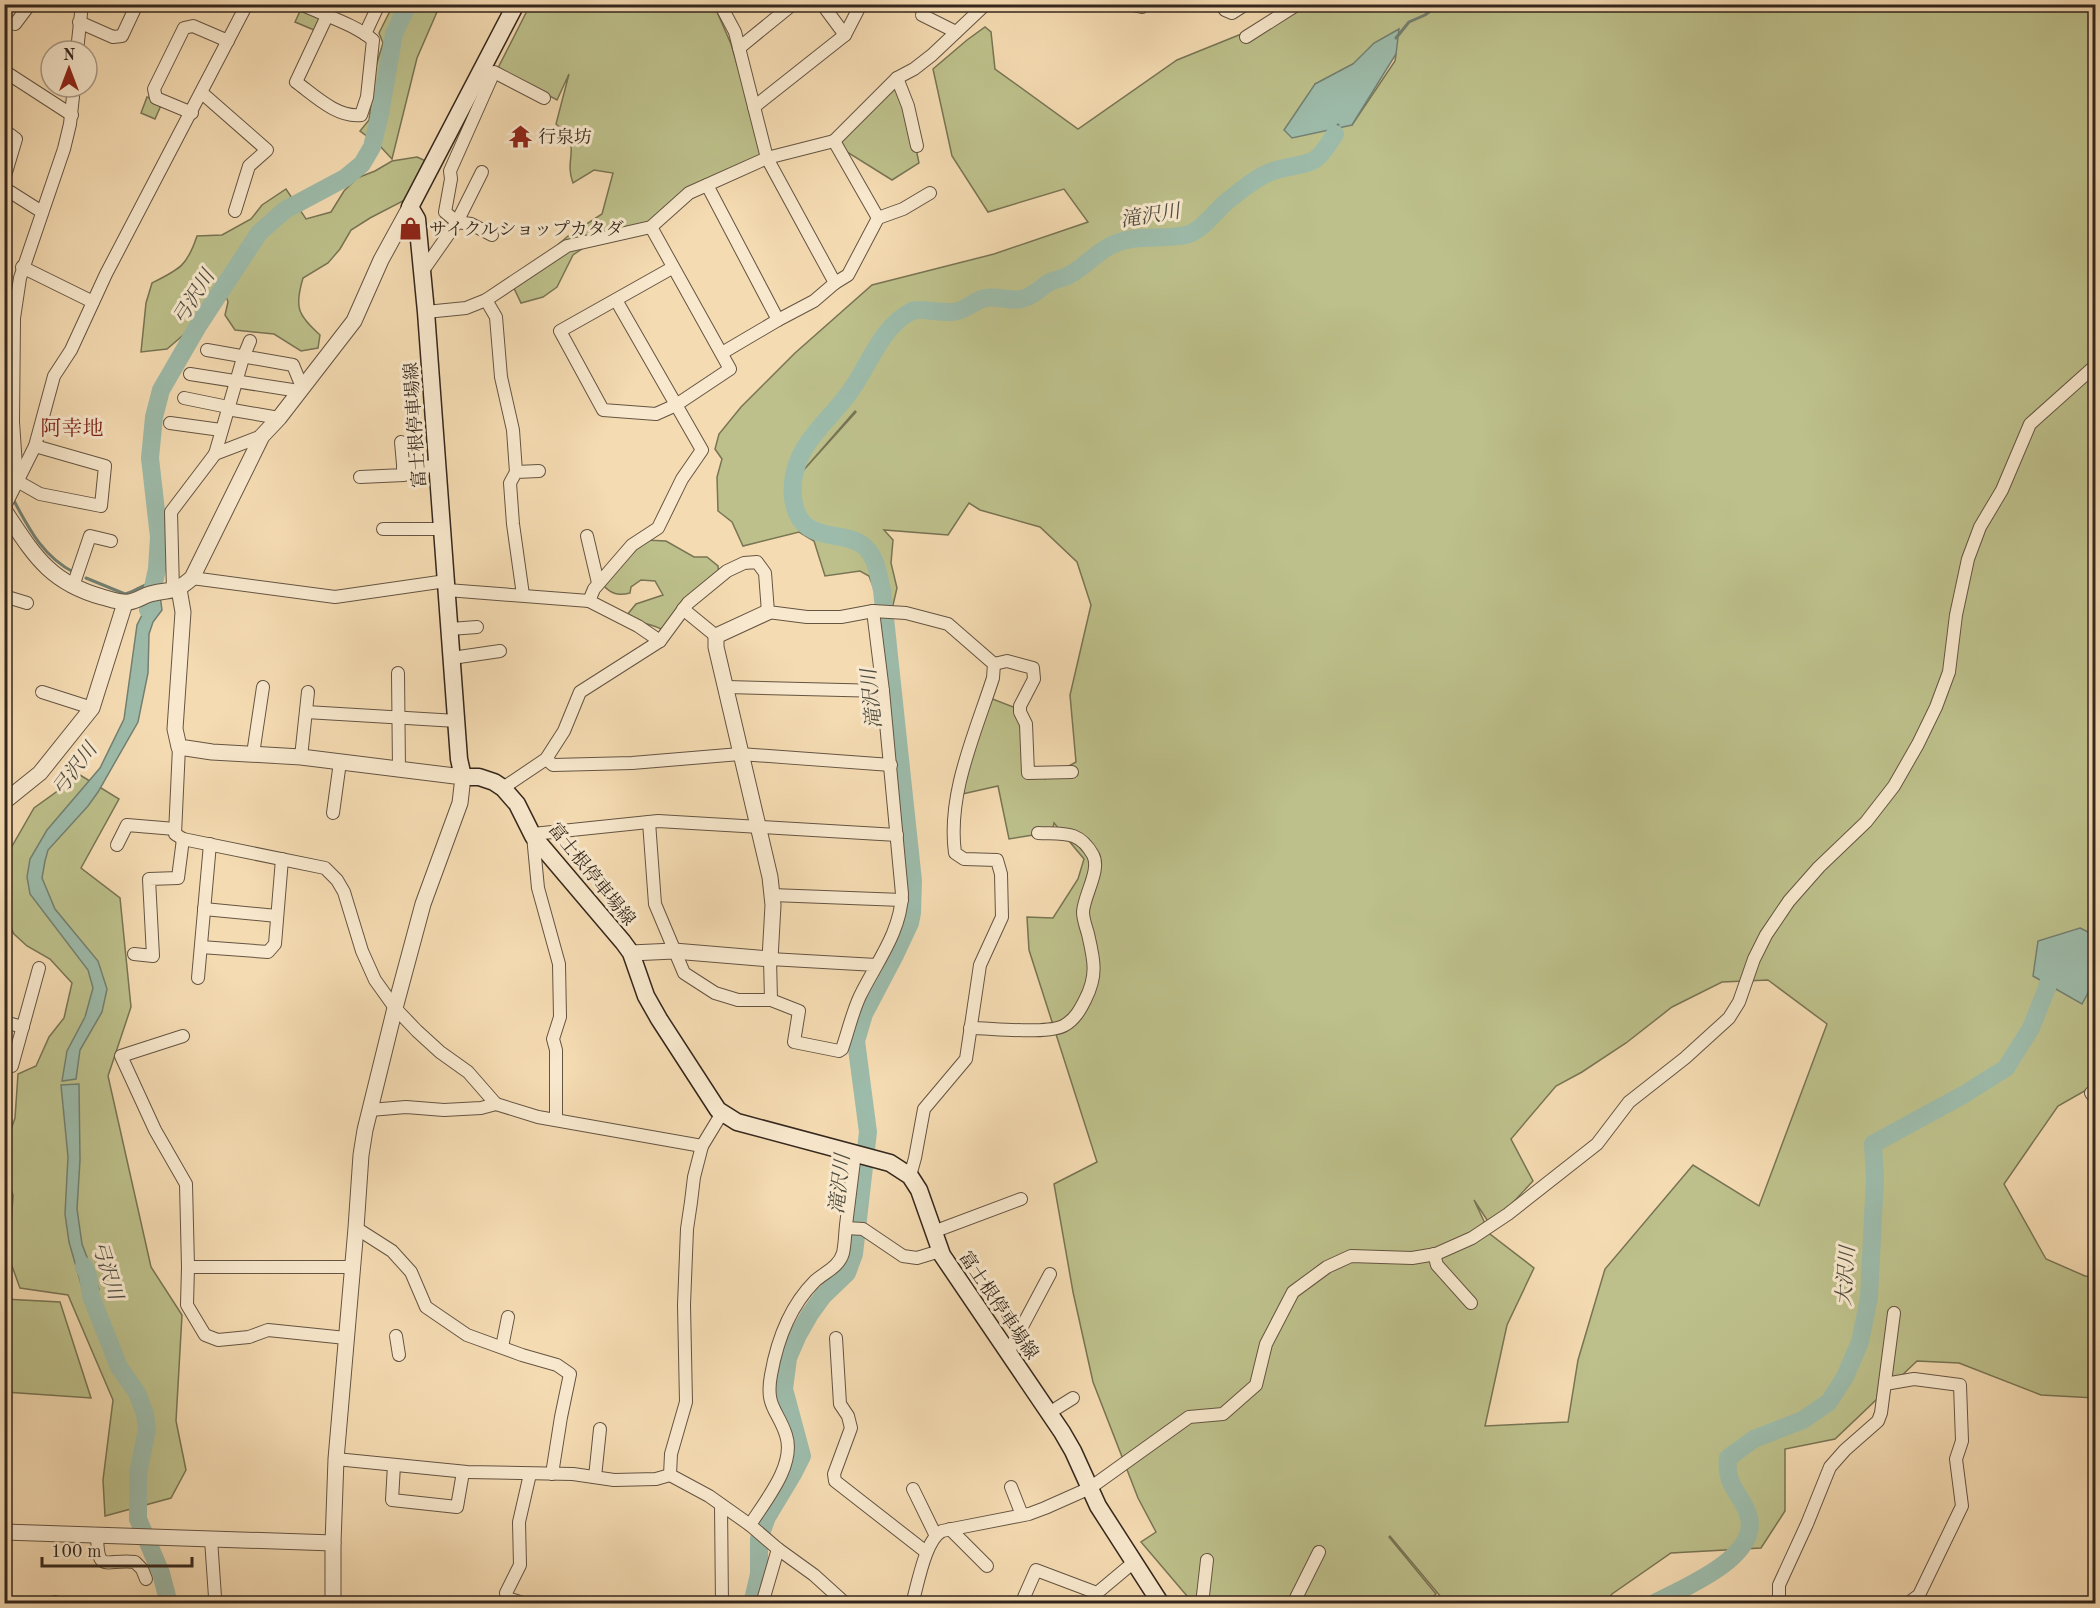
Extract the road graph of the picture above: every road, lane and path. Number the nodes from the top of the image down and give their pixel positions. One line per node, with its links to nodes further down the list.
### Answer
1 (30, 4): 21 (street)
2 (82, 4): 20 (street)
3 (136, 4): 20 (street)
4 (247, 4): 27 (street)
5 (379, 4): 23 (street)
6 (516, 4): 46 (main road)
7 (720, 4): 28 (street)
8 (793, 4): 28 (street)
9 (822, 4): 24 (street)
10 (861, 4): 24 (street)
11 (986, 4): 22 (street)
12 (1128, 4): 13 (street)
13 (1145, 4)
14 (1221, 4): 15 (street)
15 (1246, 4)
16 (1298, 4): 25 (street)
17 (302, 5): 19 (street)
18 (922, 15): 22 (street)
19 (327, 16): 23 (street); 23 (street)
20 (80, 22): 26 (street)
21 (15, 24)
22 (956, 32): 30 (street)
23 (365, 34)
24 (845, 35): 34 (street)
25 (1245, 37)
26 (78, 39)
27 (228, 41): 31 (street); 35 (street)
28 (739, 48): 34 (street)
29 (4, 71): 36 (street)
30 (897, 78): 38 (street); 39 (street)
31 (202, 93): 35 (street); 47 (street)
32 (544, 98): 50 (street)
33 (73, 99): 36 (street)
34 (754, 107): 40 (street)
35 (192, 113): 59 (street)
36 (72, 115): 48 (street)
37 (4, 130): 42 (street)
38 (834, 141): 40 (street); 49 (street)
39 (917, 146)
40 (767, 158): 43 (street); 56 (street)
41 (482, 172): 50 (street)
42 (4, 179)
43 (707, 185): 51 (street); 61 (street)
44 (4, 188): 48 (street)
45 (930, 193): 49 (street)
46 (410, 207): 55 (main road, 富士根停車場線); 69 (street)
47 (235, 210)
48 (42, 212): 53 (street)
49 (878, 218): 56 (street)
50 (457, 222): 52 (street); 55 (street)
51 (651, 227): 54 (street); 57 (street)
52 (492, 235)
53 (22, 267): 59 (street); 85 (street)
54 (672, 268): 58 (street); 64 (street)
55 (422, 272): 60 (main road, 富士根停車場線)
56 (835, 283): 61 (street)
57 (486, 300): 60 (street); 83 (street)
58 (616, 300): 71 (street); 71 (street)
59 (93, 302): 78 (street)
60 (426, 312): 80 (main road, 富士根停車場線)
61 (778, 320): 64 (street)
62 (250, 341): 65 (street)
63 (207, 350): 65 (street)
64 (722, 353): 71 (street)
65 (243, 358): 68 (street); 69 (street)
66 (2096, 365): 174 (street)
67 (190, 374): 68 (street)
68 (236, 381): 69 (street); 72 (street)
69 (300, 389): 73 (street)
70 (184, 398): 72 (street)
71 (676, 405): 92 (street)
72 (227, 408): 73 (street); 75 (street)
73 (279, 418): 76 (street)
74 (170, 423): 75 (street)
75 (221, 430): 79 (street)
76 (262, 436): 79 (street); 91 (street)
77 (401, 442): 81 (street)
78 (35, 446): 85 (street); 85 (street)
79 (215, 454): 95 (street)
80 (437, 466): 81 (street); 87 (main road, 富士根停車場線)
81 (404, 468): 84 (street)
82 (539, 471): 83 (street)
83 (516, 472): 96 (street)
84 (360, 477)
85 (17, 481): 86 (street)
86 (4, 509): 93 (street)
87 (442, 529): 88 (street); 94 (main road, 富士根停車場線)
88 (383, 530)
89 (587, 536): 92 (street)
90 (111, 541): 93 (street)
91 (192, 578): 94 (street); 95 (street)
92 (598, 583): 98 (street)
93 (74, 585): 100 (street)
94 (446, 585): 96 (street); 105 (main road, 富士根停車場線)
95 (172, 591): 100 (street); 121 (street)
96 (523, 595): 98 (street)
97 (4, 596): 99 (street)
98 (589, 601): 107 (street)
99 (27, 603)
100 (125, 603): 117 (street)
101 (683, 609): 102 (street); 106 (street); 107 (street)
102 (768, 612): 103 (street); 106 (street)
103 (877, 612): 110 (street); 114 (street)
104 (477, 627): 105 (street)
105 (450, 629): 109 (main road, 富士根停車場線)
106 (716, 636): 113 (street)
107 (660, 641): 125 (street)
108 (500, 651): 109 (street)
109 (452, 658): 120 (main road, 富士根停車場線)
110 (994, 664): 129 (street); 159 (street)
111 (398, 673): 119 (street)
112 (263, 687): 122 (street)
113 (727, 687): 114 (street); 123 (street)
114 (883, 691): 127 (street)
115 (42, 692): 117 (street)
116 (308, 692): 118 (street)
117 (92, 708): 132 (street)
118 (306, 712): 119 (street); 124 (street)
119 (398, 716): 120 (street); 128 (street)
120 (457, 721): 130 (main road, 富士根停車場線)
121 (179, 747): 122 (street); 137 (street)
122 (254, 754): 124 (street)
123 (740, 754): 125 (street); 127 (street); 135 (street)
124 (301, 757): 126 (street)
125 (546, 759): 131 (street)
126 (340, 762): 128 (street); 133 (street)
127 (891, 765): 139 (street)
128 (399, 768): 130 (street)
129 (1072, 771)
130 (463, 777): 131 (main road); 156 (street)
131 (503, 788): 138 (main road, 富士根停車場線)
132 (4, 802)
133 (333, 813)
134 (649, 822): 135 (street); 138 (street); 148 (street)
135 (759, 828): 139 (street); 143 (street)
136 (1038, 833): 159 (street)
137 (179, 834): 140 (street); 141 (street); 150 (street)
138 (533, 835): 149 (main road, 富士根停車場線); 165 (street)
139 (897, 835): 144 (street)
140 (210, 844): 142 (street); 145 (street)
141 (117, 845)
142 (282, 859): 146 (street); 156 (street)
143 (772, 895): 144 (street); 151 (street)
144 (902, 900): 152 (street)
145 (204, 909): 146 (street); 147 (street)
146 (277, 916): 147 (street)
147 (201, 947): 154 (street)
148 (674, 951): 149 (street); 151 (street); 155 (street)
149 (631, 953): 164 (main road, 富士根停車場線)
150 (134, 954)
151 (770, 959): 152 (street); 155 (street)
152 (876, 964): 155 (street)
153 (39, 968): 158 (street)
154 (198, 978)
155 (771, 1000)
156 (395, 1008): 162 (street); 163 (street)
157 (4, 1022): 158 (street)
158 (22, 1027): 161 (street)
159 (970, 1028): 168 (street)
160 (183, 1036): 175 (street)
161 (12, 1066)
162 (496, 1104): 163 (street); 165 (street)
163 (370, 1110): 170 (street)
164 (722, 1113): 166 (street); 167 (main road)
165 (556, 1120): 166 (street)
166 (702, 1146): 196 (street)
167 (855, 1153): 168 (main road); 171 (street)
168 (910, 1176): 172 (main road, 富士根停車場線)
169 (1021, 1199): 172 (street)
170 (356, 1228): 176 (street); 184 (street)
171 (846, 1228): 173 (street); 203 (street)
172 (933, 1232): 173 (main road, 富士根停車場線)
173 (940, 1251): 185 (main road, 富士根停車場線)
174 (1434, 1254): 178 (street); 199 (street)
175 (188, 1267): 176 (street); 182 (street)
176 (352, 1267): 182 (street)
177 (1050, 1274): 185 (street)
178 (1470, 1303)
179 (1894, 1313): 187 (street)
180 (508, 1317): 184 (street)
181 (396, 1336): 186 (street)
182 (346, 1338): 191 (street)
183 (836, 1338): 211 (street)
184 (502, 1347): 195 (street)
185 (1008, 1353): 189 (main road, 富士根停車場線)
186 (399, 1355)
187 (1885, 1384): 228 (street); 229 (street)
188 (1073, 1398): 189 (street)
189 (1049, 1413): 199 (main road, 富士根停車場線)
190 (600, 1429): 197 (street)
191 (336, 1459): 192 (street); 209 (street)
192 (394, 1465): 193 (street); 193 (street)
193 (463, 1472): 194 (street)
194 (530, 1474): 195 (street); 219 (street)
195 (552, 1474): 197 (street)
196 (670, 1475): 197 (street); 201 (street)
197 (595, 1477)
198 (1011, 1487): 202 (street)
199 (1090, 1488): 202 (street); 214 (main road, 富士根停車場線)
200 (913, 1489): 206 (street)
201 (721, 1504): 203 (street); 220 (street)
202 (1022, 1515): 204 (street)
203 (752, 1527): 210 (street)
204 (950, 1529): 206 (street); 215 (street)
205 (4, 1532): 207 (street)
206 (935, 1534): 211 (street)
207 (97, 1535): 208 (street); 216 (street)
208 (211, 1539): 209 (street); 217 (street)
209 (333, 1543): 218 (street)
210 (775, 1545): 221 (street); 222 (street)
211 (926, 1552): 223 (street)
212 (1319, 1552): 227 (street)
213 (1207, 1560): 226 (street)
214 (1134, 1562): 224 (street); 225 (main road, 富士根停車場線)
215 (987, 1566)
216 (146, 1579)
217 (215, 1597)
218 (333, 1604)
219 (526, 1604)
220 (722, 1604)
221 (762, 1604)
222 (846, 1604)
223 (912, 1604)
224 (1022, 1604)
225 (1161, 1604)
226 (1202, 1604)
227 (1293, 1604)
228 (1779, 1604)
229 (1907, 1604)

